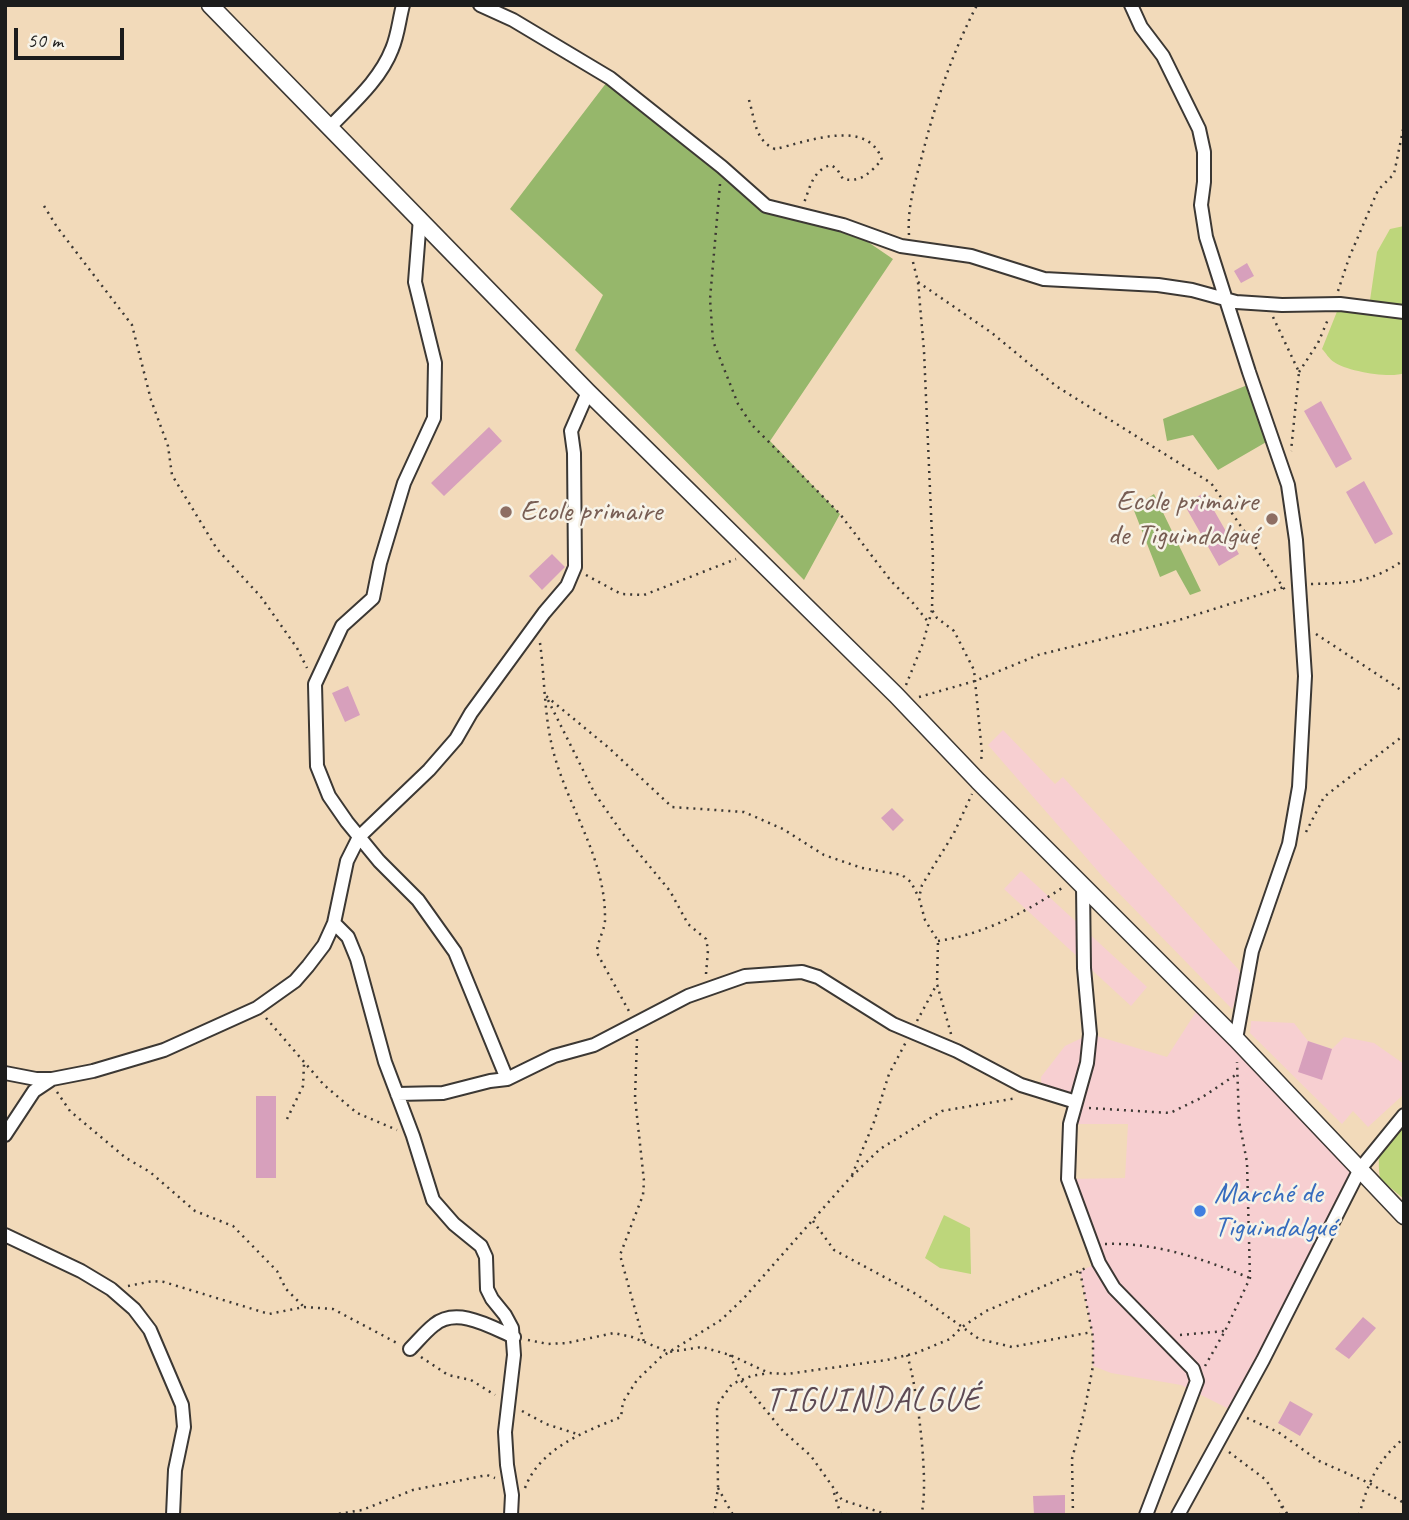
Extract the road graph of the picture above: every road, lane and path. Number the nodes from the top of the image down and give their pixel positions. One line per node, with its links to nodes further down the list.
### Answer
1 (210, 5): 8 (street)
2 (403, 5): 8 (street)
3 (480, 5): 9 (street)
4 (977, 5): 13 (path)
5 (1131, 5): 15 (street)
6 (749, 100): 11 (path)
7 (1404, 125): 17 (path)
8 (330, 127): 12 (street)
9 (722, 167): 11 (street); 30 (path)
10 (44, 206): 33 (path)
11 (803, 216): 13 (street)
12 (420, 218): 20 (street); 33 (street)
13 (909, 247): 14 (path); 15 (street)
14 (918, 282): 26 (path); 28 (path)
15 (1226, 300): 16 (street); 25 (street)
16 (1262, 304): 17 (street); 19 (path)
17 (1334, 304): 18 (street); 19 (path)
18 (1404, 312)
19 (1299, 373): 21 (path)
20 (588, 392): 22 (street); 24 (street)
21 (1291, 459)
22 (753, 553): 24 (path); 36 (street)
23 (1404, 559): 25 (path)
24 (575, 567): 29 (street)
25 (1299, 584): 31 (street)
26 (1284, 587): 27 (path); 32 (path)
27 (1289, 599)
28 (932, 610): 30 (path); 32 (path)
29 (537, 623): 35 (path); 39 (street)
30 (929, 623): 36 (path)
31 (1300, 623): 34 (path); 50 (street)
32 (975, 681): 36 (path); 38 (path)
33 (315, 684): 39 (street)
34 (1404, 692)
35 (546, 696): 42 (path); 46 (path); 48 (path)
36 (902, 702): 38 (street)
37 (1404, 735): 40 (path)
38 (978, 781): 41 (street); 42 (path)
39 (359, 837): 43 (street); 56 (street)
40 (1301, 842)
41 (1079, 882): 44 (path); 50 (street); 59 (street)
42 (919, 898): 44 (path)
43 (334, 923): 47 (street); 57 (street)
44 (938, 941): 45 (path)
45 (937, 984): 49 (path); 51 (path)
46 (704, 990): 48 (street); 49 (street)
47 (257, 1007): 52 (path); 55 (street)
48 (636, 1022): 56 (street); 80 (path)
49 (911, 1032): 51 (street); 65 (path)
50 (1236, 1040): 54 (path); 64 (street)
51 (957, 1051): 59 (street)
52 (304, 1061): 61 (path); 63 (path)
53 (5, 1073): 55 (street)
54 (1237, 1074): 59 (path); 72 (path)
55 (55, 1078): 62 (street); 74 (path)
56 (507, 1079): 57 (street)
57 (397, 1094): 63 (street)
58 (1029, 1099): 65 (path)
59 (1076, 1102): 69 (street)
60 (1404, 1115): 64 (street)
61 (287, 1119)
62 (5, 1135)
63 (413, 1136): 78 (street)
64 (1360, 1169): 66 (street); 88 (street)
65 (849, 1179): 67 (path)
66 (1404, 1216)
67 (813, 1221): 75 (path); 82 (path)
68 (5, 1235): 73 (street)
69 (1091, 1244): 70 (street); 72 (path)
70 (1099, 1263): 71 (path); 79 (street)
71 (1080, 1271): 75 (path); 77 (path)
72 (1250, 1278): 76 (path)
73 (111, 1289): 74 (path); 99 (street)
74 (304, 1307): 81 (path)
75 (962, 1327): 77 (path); 84 (path)
76 (1225, 1331): 79 (path); 86 (path)
77 (1092, 1332): 107 (path)
78 (514, 1337): 80 (path); 81 (street); 87 (street)
79 (1160, 1337): 86 (street)
80 (644, 1342): 82 (path)
81 (410, 1349): 87 (path)
82 (669, 1352): 83 (path); 89 (path)
83 (730, 1355): 85 (path); 95 (path)
84 (907, 1356): 85 (path); 106 (path)
85 (769, 1373): 94 (path)
86 (1197, 1381): 108 (street)
87 (509, 1402): 89 (path); 93 (street)
88 (1235, 1412): 91 (street); 92 (path)
89 (578, 1434): 96 (path)
90 (1404, 1438): 92 (path)
91 (1218, 1443): 98 (path); 109 (street)
92 (1368, 1483): 97 (path); 112 (path)
93 (510, 1486): 100 (path); 101 (street)
94 (718, 1488): 102 (path); 103 (path)
95 (833, 1490): 104 (path); 105 (path)
96 (524, 1491)
97 (1404, 1503)
98 (1282, 1506): 110 (path); 111 (path)
99 (173, 1515)
100 (332, 1515)
101 (511, 1515)
102 (714, 1515)
103 (733, 1515)
104 (841, 1515)
105 (889, 1515)
106 (920, 1515)
107 (1073, 1515)
108 (1146, 1515)
109 (1178, 1515)
110 (1280, 1515)
111 (1288, 1515)
112 (1359, 1515)

